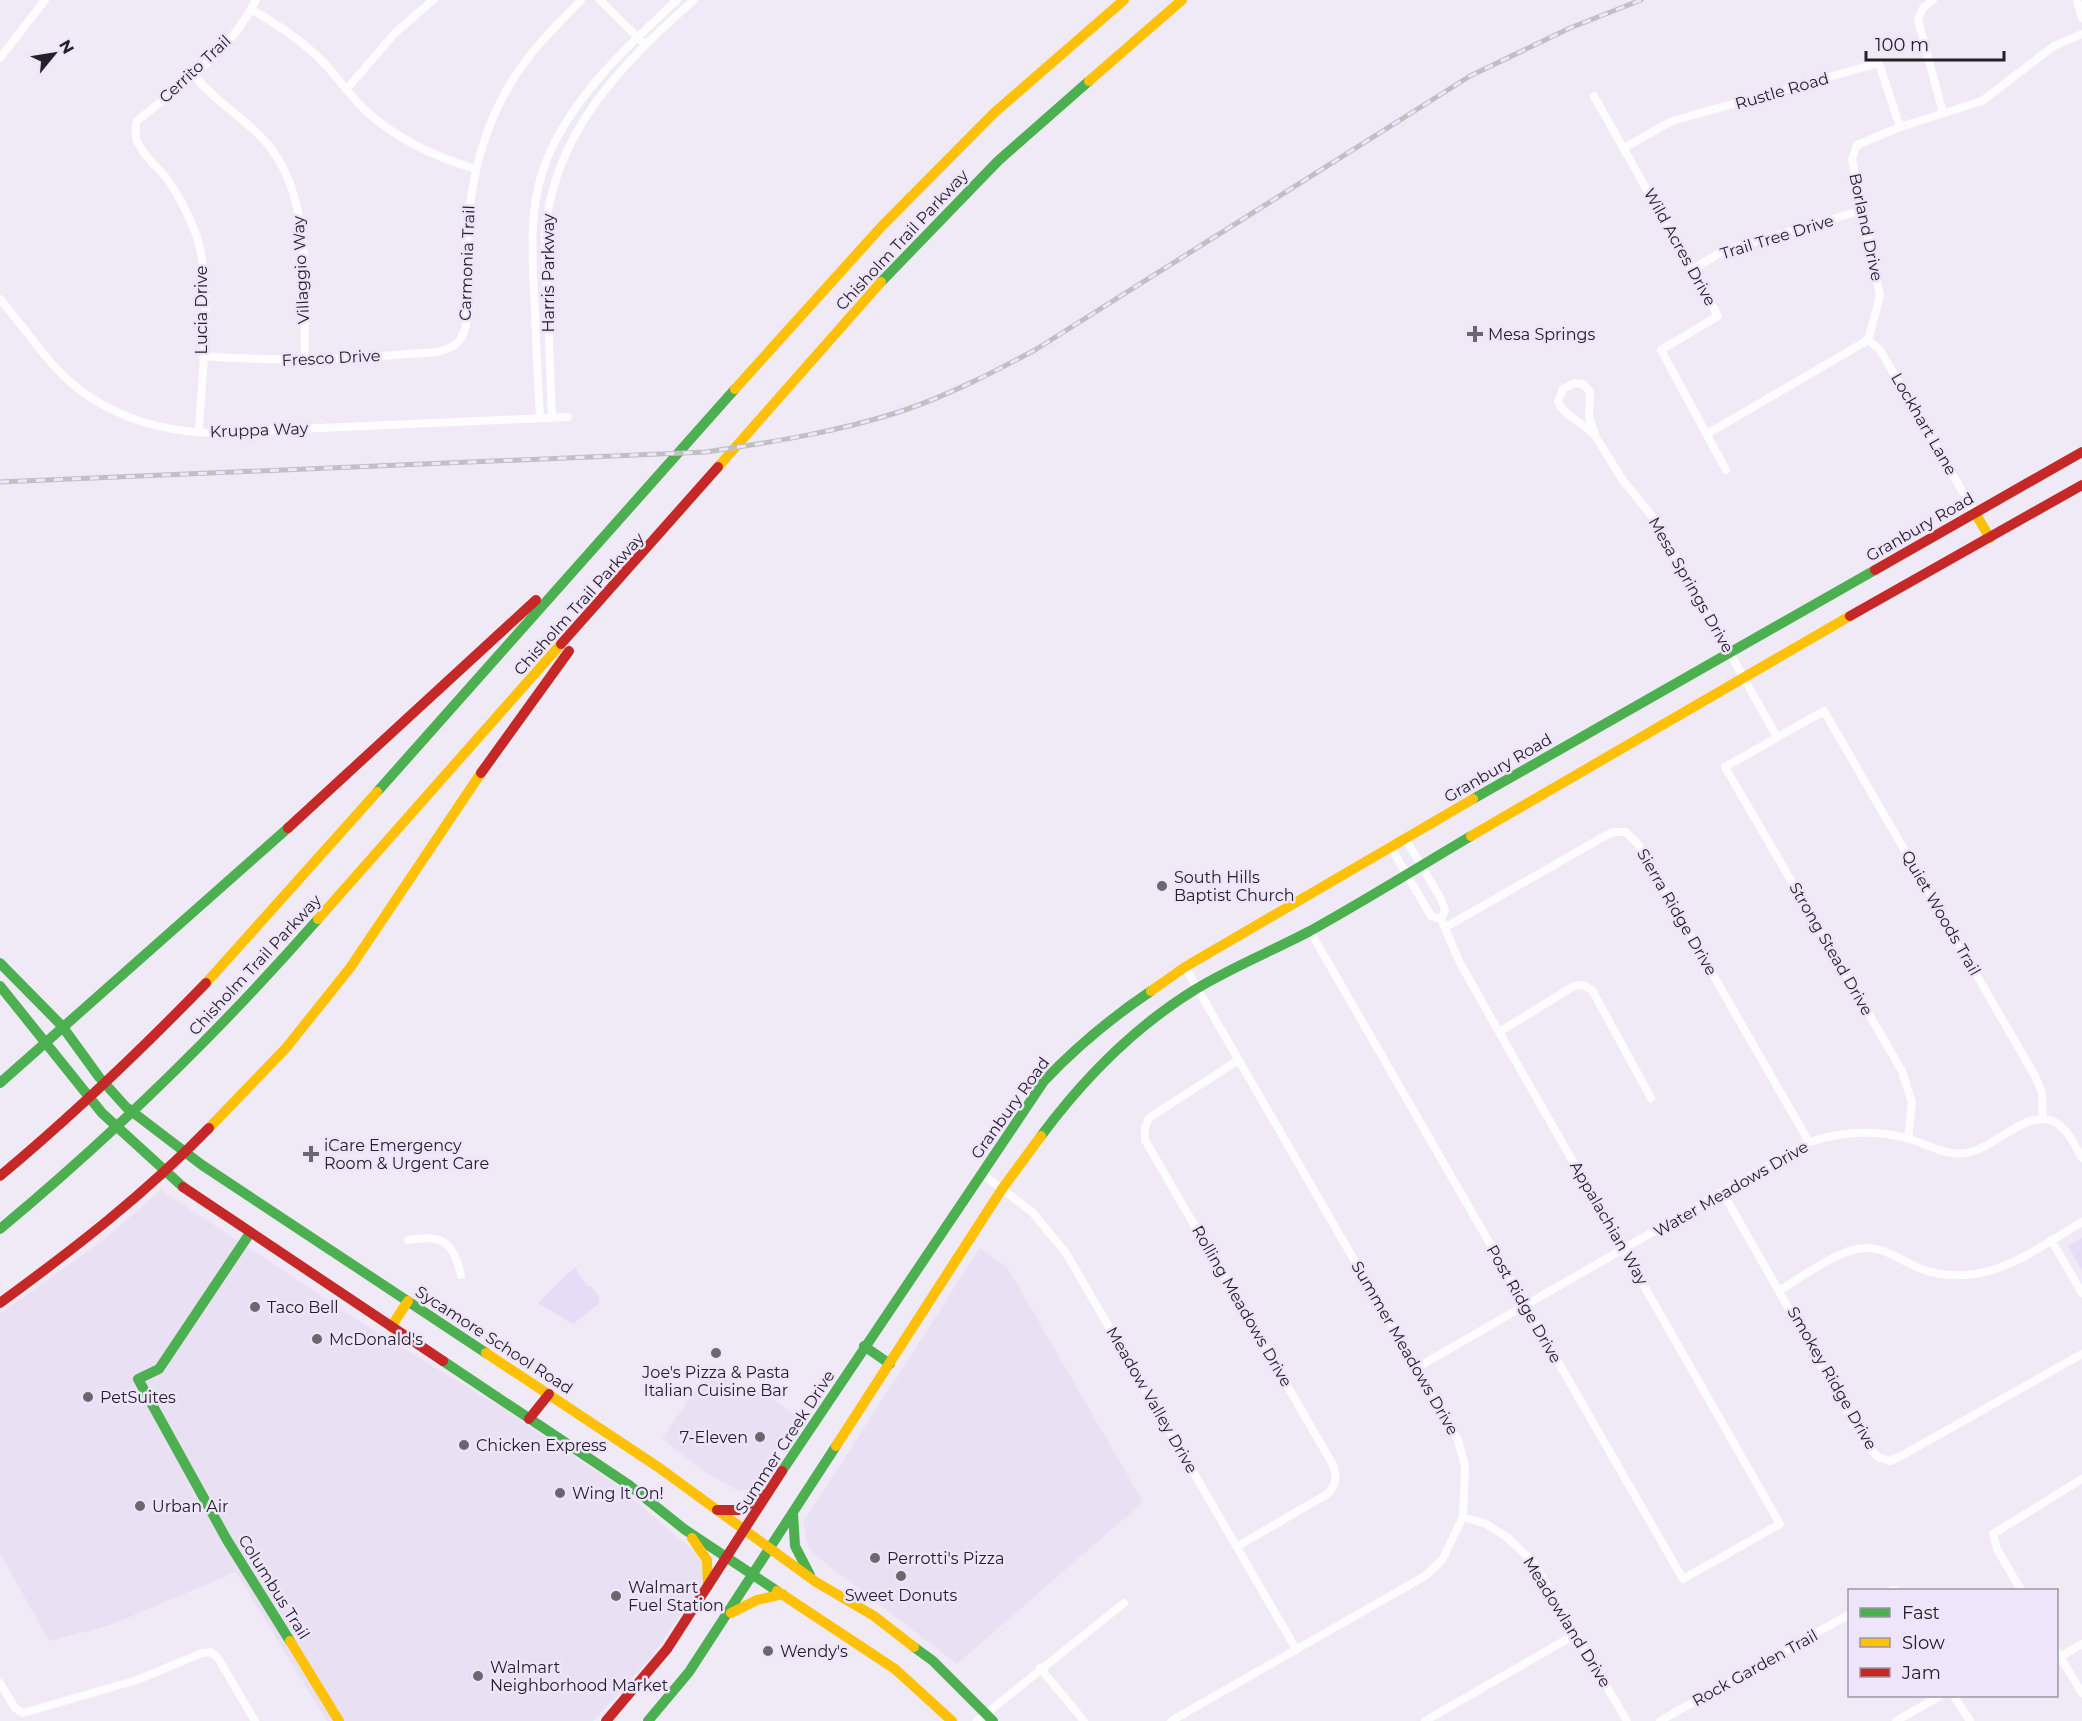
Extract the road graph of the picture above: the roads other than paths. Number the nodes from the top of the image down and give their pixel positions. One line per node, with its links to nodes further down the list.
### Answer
1 (45, 0): 17 (street)
2 (256, 0): 12 (street, Cerrito Trail)
3 (433, 0): 19 (street)
4 (581, 0): 25 (street, Carmonia Trail)
5 (600, 0): 15 (street)
6 (677, 0): 15 (street, Harris Parkway)
7 (694, 0): 16 (street, Harris Parkway)
8 (1124, 0): 44 (main road, Chisholm Trail Parkway)
9 (1182, 0): 45 (main road, Chisholm Trail Parkway)
10 (1933, 0): 21 (street)
11 (2077, 0): 13 (street)
12 (251, 9): 18 (street, Cerrito Trail); 19 (street)
13 (2082, 18)
14 (2082, 34): 21 (street, Borland Drive)
15 (637, 38): 16 (street); 34 (street, Harris Parkway)
16 (644, 44): 35 (street, Harris Parkway)
17 (0, 58)
18 (194, 75): 23 (street, Cerrito Trail); 32 (street, Villaggio Way)
19 (346, 90): 25 (street)
20 (1594, 96): 24 (street, Wild Acres Drive)
21 (1943, 113): 22 (street, Borland Drive)
22 (1900, 127): 24 (street, Rustle Road); 26 (street, Borland Drive)
23 (135, 136): 31 (street, Lucia Drive)
24 (1624, 148): 27 (street, Wild Acres Drive)
25 (476, 169): 30 (street, Carmonia Trail)
26 (1863, 210): 27 (street, Trail Tree Drive); 29 (street, Borland Drive)
27 (1693, 269): 37 (street, Wild Acres Drive)
28 (0, 299): 36 (street, Kruppa Way)
29 (1868, 340): 37 (street); 42 (street, Lockhart Lane)
30 (457, 342): 32 (street, Fresco Drive)
31 (202, 356): 32 (street, Fresco Drive); 36 (street, Lucia Drive)
32 (305, 361)
33 (568, 417): 35 (street, Kruppa Way)
34 (540, 418): 35 (street, Kruppa Way); 36 (street, Kruppa Way)
35 (552, 418)
36 (199, 432)
37 (1707, 434): 40 (street, Wild Acres Drive)
38 (1596, 437): 38 (street, Mesa Springs Drive); 46 (street, Mesa Springs Drive)
39 (2082, 452): 42 (main road, Granbury Road)
40 (1726, 470)
41 (2082, 485): 43 (main road)
42 (1975, 513): 43 (main road); 46 (main road, Granbury Road)
43 (1990, 538): 47 (main road)
44 (585, 556): 60 (main road); 73 (main road, Chisholm Trail Parkway)
45 (614, 587): 69 (main road); 77 (main road, Chisholm Trail Parkway)
46 (1730, 653): 47 (street, Mesa Springs Drive); 49 (main road, Granbury Road)
47 (1743, 677): 48 (street, Mesa Springs Drive); 51 (main road)
48 (1777, 738): 66 (street, Quiet Woods Trail); 67 (street, Strong Stead Drive)
49 (1406, 838): 50 (main road, Granbury Road); 51 (street, Appalachian Way)
50 (1390, 846): 52 (street, Appalachian Way); 57 (main road, Granbury Road)
51 (1421, 865): 52 (main road); 53 (street, Appalachian Way)
52 (1407, 875): 53 (street, Appalachian Way); 55 (main road)
53 (1441, 919): 54 (street, Appalachian Way)
54 (1446, 927): 61 (street, Appalachian Way); 68 (street, Sierra Ridge Drive)
55 (1310, 931): 59 (main road); 87 (street, Post Ridge Drive)
56 (0, 963): 60 (main road, Sycamore School Road)
57 (1185, 967): 59 (street, Summer Meadows Drive); 72 (main road, Granbury Road)
58 (0, 986): 62 (main road)
59 (1198, 988): 63 (street, Summer Meadows Drive); 74 (main road)
60 (62, 1026): 62 (main road); 69 (main road, Sycamore School Road)
61 (1499, 1032): 65 (street); 81 (street, Appalachian Way)
62 (46, 1042): 64 (main road); 71 (main road)
63 (1237, 1061): 92 (street, Summer Meadows Drive); 103 (street, Rolling Meadows Drive)
64 (0, 1083)
65 (1651, 1098)
66 (2043, 1119): 67 (street, Water Meadows Drive); 70 (street)
67 (1908, 1138): 68 (street, Water Meadows Drive)
68 (1809, 1142): 75 (street, Water Meadows Drive)
69 (186, 1152): 71 (main road); 85 (main road, Sycamore School Road)
70 (2082, 1158)
71 (166, 1172): 78 (main road); 86 (main road)
72 (981, 1173): 74 (street, Meadow Valley Drive); 89 (main road, Summer Creek Drive)
73 (0, 1176)
74 (1002, 1189): 91 (main road); 103 (street, Meadow Valley Drive)
75 (1723, 1193): 81 (street, Water Meadows Drive); 83 (street, Smokey Ridge Drive)
76 (2082, 1222): 80 (street)
77 (0, 1229)
78 (250, 1233): 88 (main road); 125 (main road, Columbus Trail)
79 (408, 1240): 82 (street)
80 (2051, 1240): 83 (street); 84 (street)
81 (1625, 1251): 87 (street, Water Meadows Drive); 100 (street, Appalachian Way)
82 (461, 1275)
83 (1780, 1290): 90 (street, Smokey Ridge Drive)
84 (2082, 1293)
85 (408, 1301): 88 (main road); 93 (main road, Sycamore School Road)
86 (0, 1303)
87 (1526, 1307): 92 (street, Water Meadows Drive); 100 (street, Post Ridge Drive)
88 (391, 1327): 94 (main road)
89 (864, 1346): 91 (main road); 96 (main road, Summer Creek Drive)
90 (2082, 1354)
91 (890, 1364): 97 (main road)
92 (1418, 1367): 99 (street, Summer Meadows Drive)
93 (549, 1394): 94 (main road); 98 (main road, Sycamore School Road)
94 (529, 1419): 101 (main road)
95 (2081, 1482): 108 (street)
96 (771, 1492): 98 (main road); 102 (main road, Summer Creek Drive)
97 (794, 1509): 104 (main road); 107 (main road)
98 (714, 1510): 102 (main road, Sycamore School Road)
99 (1463, 1517): 114 (street, Meadowland Drive); 116 (street, Summer Meadows Drive)
100 (1780, 1524)
101 (684, 1529): 105 (main road); 109 (main road)
102 (745, 1532): 104 (main road, Sycamore School Road); 105 (main road, Summer Creek Drive)
103 (1238, 1546): 116 (street, Meadow Valley Drive)
104 (770, 1550): 106 (main road); 107 (main road, Sycamore School Road)
105 (728, 1558): 106 (main road); 109 (main road, Summer Creek Drive)
106 (753, 1575): 110 (main road); 113 (main road)
107 (816, 1582): 123 (main road, Sycamore School Road)
108 (2020, 1589)
109 (707, 1590): 126 (main road, Summer Creek Drive)
110 (783, 1594): 113 (main road); 128 (main road)
111 (1124, 1603): 118 (street)
112 (1848, 1615): 133 (street, Rock Garden Trail)
113 (726, 1616): 127 (main road)
114 (1576, 1634): 131 (street); 132 (street, Meadowland Drive)
115 (2082, 1644): 117 (street)
116 (1296, 1650): 130 (street, Summer Meadows Drive)
117 (2058, 1653): 120 (street)
118 (1040, 1668): 123 (street); 129 (street)
119 (0, 1683): 124 (street)
120 (2082, 1693)
121 (1937, 1697): 134 (street)
122 (1955, 1697): 135 (street)
123 (985, 1718)
124 (255, 1721)
125 (339, 1721)
126 (606, 1721)
127 (648, 1721)
128 (952, 1721)
129 (1084, 1721)
130 (1171, 1721)
131 (1425, 1721)
132 (1627, 1721)
133 (1660, 1721)
134 (1896, 1721)
135 (1970, 1721)

